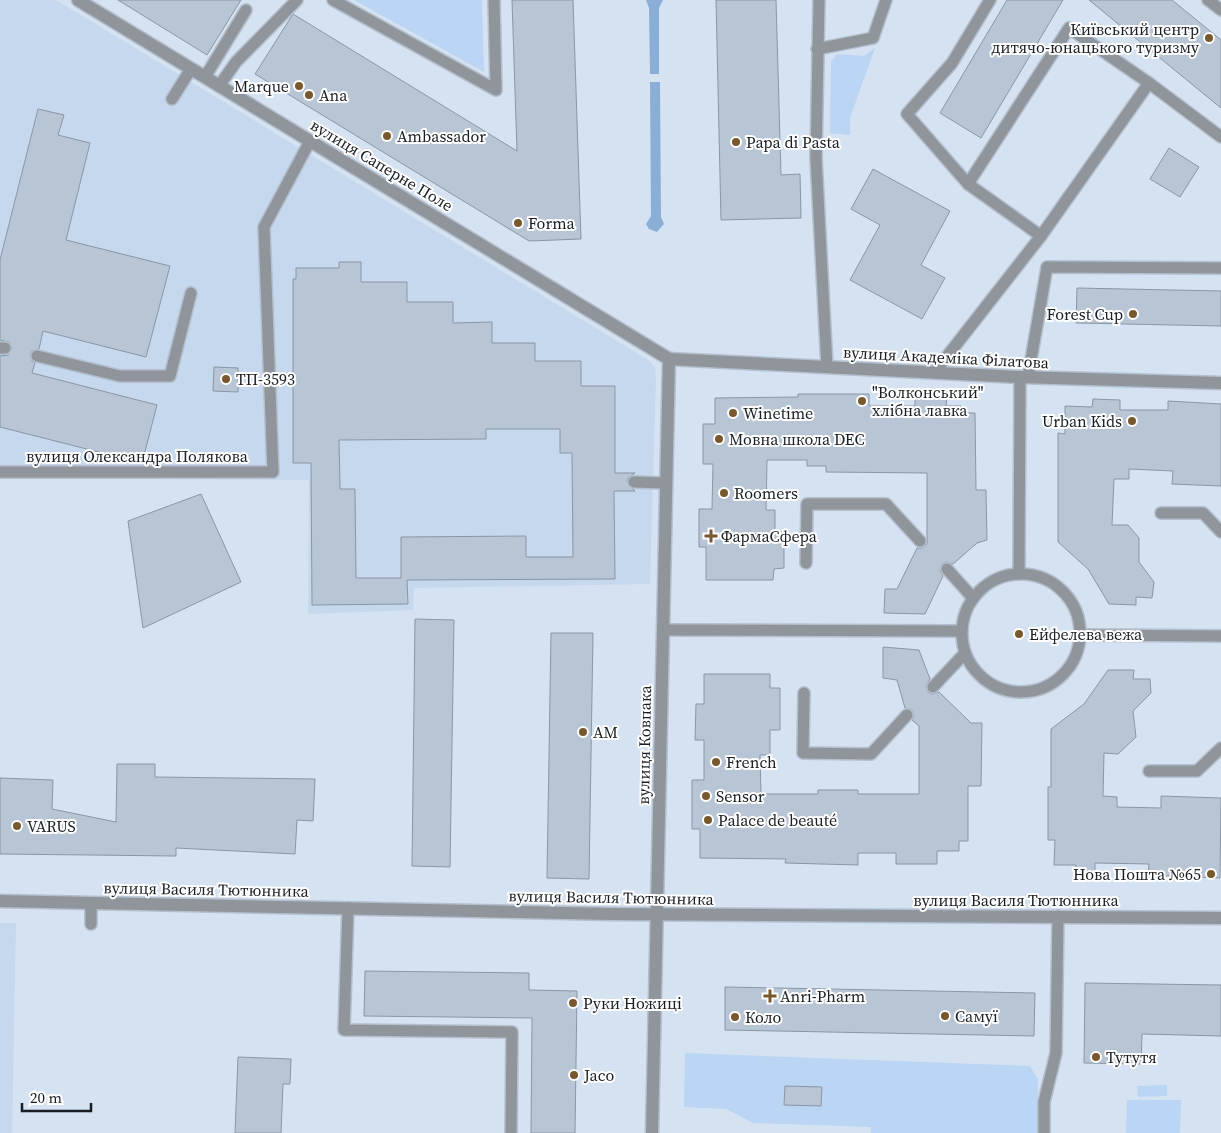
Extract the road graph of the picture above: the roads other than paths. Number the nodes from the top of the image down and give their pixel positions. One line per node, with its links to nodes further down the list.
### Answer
1 (78, 0): 12 (street, вулиця Саперне Поле)
2 (297, 0): 15 (lane)
3 (333, 0): 4 (lane)
4 (494, 0)
5 (818, 0): 11 (lane)
6 (886, 0): 11 (lane)
7 (990, 0): 19 (lane)
8 (1208, 0): 10 (lane)
9 (246, 10): 13 (lane)
10 (1221, 10)
11 (817, 49): 25 (lane)
12 (191, 69): 13 (street, вулиця Саперне Поле); 16 (lane)
13 (205, 77): 15 (street, вулиця Саперне Поле)
14 (1149, 83): 17 (lane); 19 (lane); 20 (lane)
15 (219, 86): 18 (street, вулиця Саперне Поле)
16 (172, 99)
17 (1221, 137)
18 (310, 141): 24 (street, вулиця Саперне Поле); 29 (lane, вулиця Олександра Полякова)
19 (968, 184): 20 (lane)
20 (1041, 236): 26 (lane)
21 (1221, 268): 27 (lane)
22 (191, 293): 23 (lane)
23 (37, 356)
24 (669, 359): 25 (street, вулиця Академіка Філатова); 31 (street, вулиця Ковпака)
25 (827, 367): 26 (street, вулиця Академіка Філатова)
26 (934, 373): 27 (street, вулиця Академіка Філатова)
27 (1024, 377): 28 (street, вулиця Академіка Філатова); 37 (lane)
28 (1221, 383)
29 (0, 472)
30 (634, 482): 31 (lane)
31 (666, 483): 39 (street, вулиця Ковпака)
32 (1161, 513): 33 (lane)
33 (1221, 532)
34 (920, 541): 35 (lane)
35 (806, 563)
36 (947, 569): 38 (lane)
37 (1019, 574): 38 (lane); 41 (lane)
38 (973, 598): 40 (lane)
39 (663, 630): 40 (lane); 52 (street, вулиця Ковпака)
40 (962, 631): 43 (lane)
41 (1081, 635): 42 (lane); 43 (lane)
42 (1221, 636)
43 (966, 653): 44 (lane)
44 (933, 687)
45 (804, 693): 46 (lane)
46 (907, 715)
47 (1221, 748): 48 (lane)
48 (1149, 771)
49 (0, 901): 50 (street, вулиця Василя Тютюнника)
50 (91, 903): 51 (street, вулиця Василя Тютюнника); 55 (lane)
51 (348, 908): 52 (street, вулиця Василя Тютюнника); 56 (lane)
52 (657, 915): 53 (street, вулиця Василя Тютюнника); 57 (street, вулиця Ковпака)
53 (1058, 916): 54 (street, вулиця Василя Тютюнника); 58 (lane)
54 (1221, 918)
55 (91, 924)
56 (511, 1133)
57 (652, 1133)
58 (1044, 1133)

